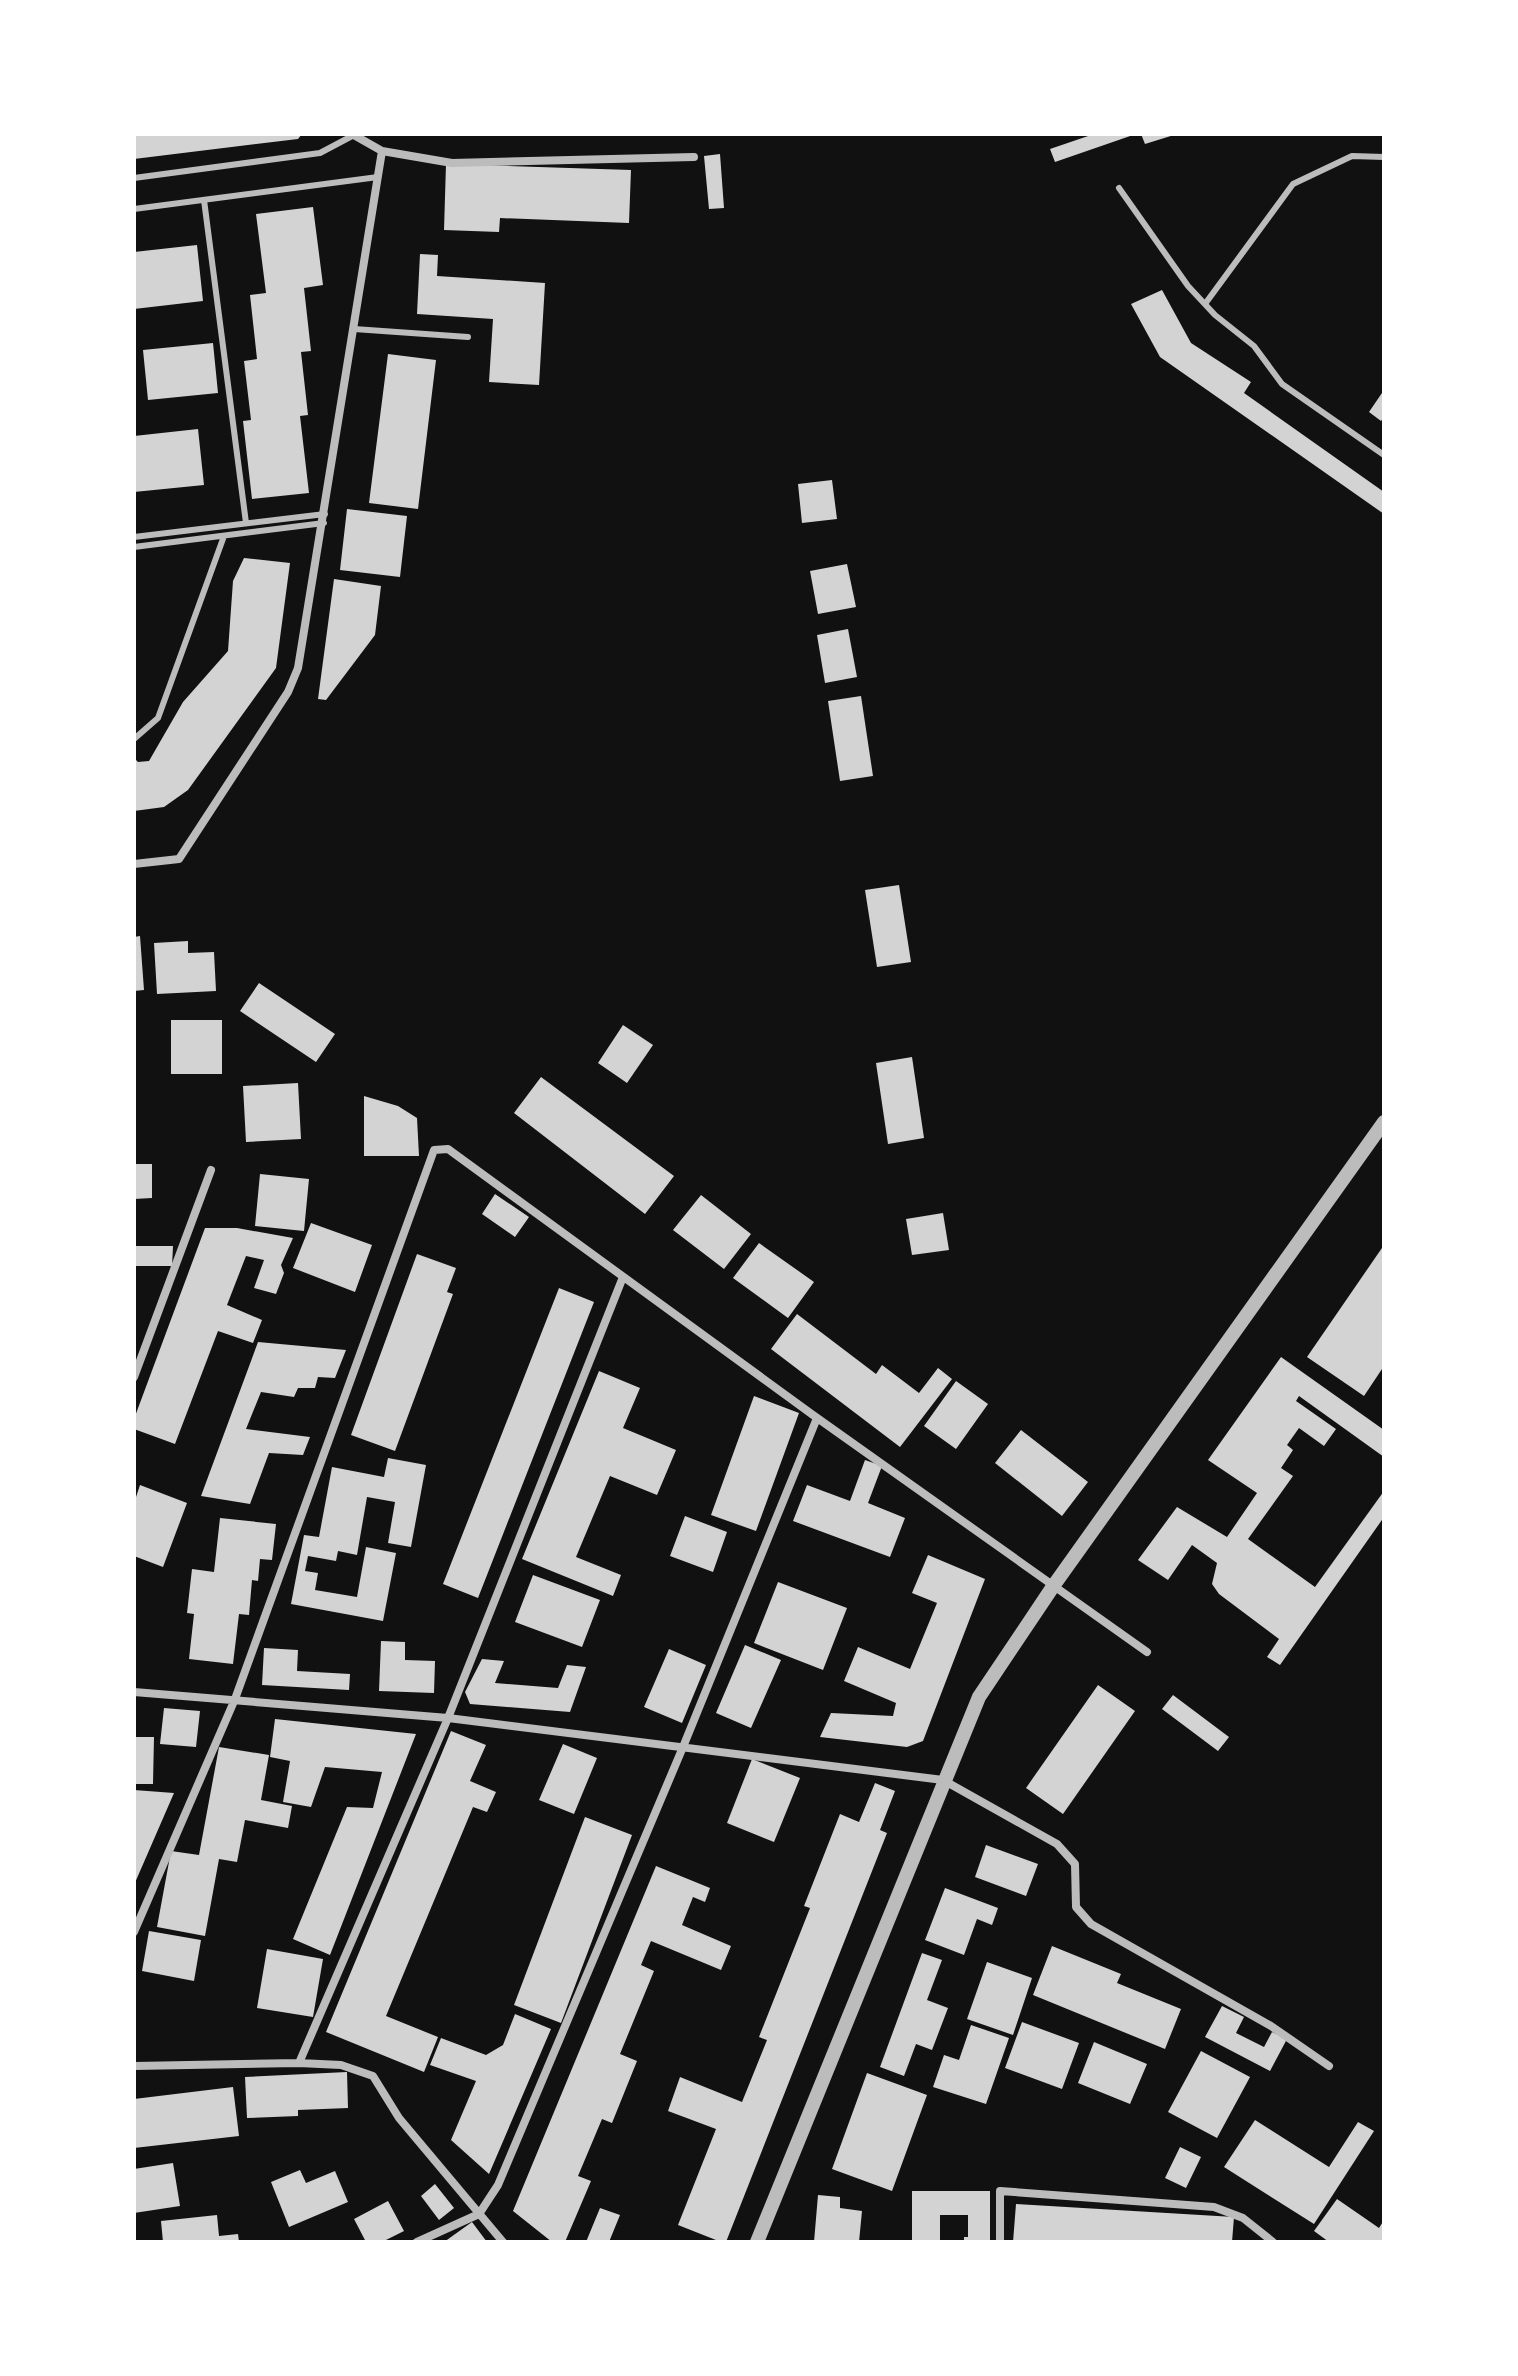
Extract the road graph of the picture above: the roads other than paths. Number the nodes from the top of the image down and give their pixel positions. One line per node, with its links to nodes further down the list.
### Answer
1 (353, 135): 2 (street); 6 (lane)
2 (382, 151): 3 (street); 5 (street)
3 (694, 157)
4 (1384, 157): 10 (lane)
5 (378, 177): 8 (lane); 11 (street)
6 (134, 178)
7 (1119, 188): 10 (lane)
8 (204, 200): 9 (lane); 15 (lane)
9 (134, 209)
10 (1205, 304): 13 (lane)
11 (354, 329): 12 (lane); 14 (street)
12 (468, 337)
13 (1384, 455)
14 (324, 519): 15 (lane); 16 (lane); 20 (street)
15 (246, 523): 17 (lane)
16 (224, 536): 18 (lane); 19 (lane)
17 (134, 537)
18 (134, 547)
19 (134, 739)
20 (134, 864)
21 (1384, 1122): 26 (street)
22 (211, 1170): 24 (street)
23 (623, 1277): 25 (street); 29 (street); 30 (street)
24 (134, 1377)
25 (817, 1418): 26 (street); 31 (street)
26 (1054, 1585): 27 (street); 32 (street)
27 (1147, 1652)
28 (134, 1692): 29 (street)
29 (235, 1699): 30 (street); 33 (street)
30 (448, 1718): 31 (street); 34 (street)
31 (683, 1747): 32 (street); 37 (street)
32 (943, 1780): 36 (street); 40 (street)
33 (134, 1932)
34 (299, 2063): 35 (street); 37 (street)
35 (134, 2066)
36 (1329, 2066)
37 (479, 2214): 38 (street); 39 (street)
38 (417, 2242)
39 (503, 2242)
40 (757, 2242)
41 (1000, 2242): 42 (street)
42 (1273, 2242)

